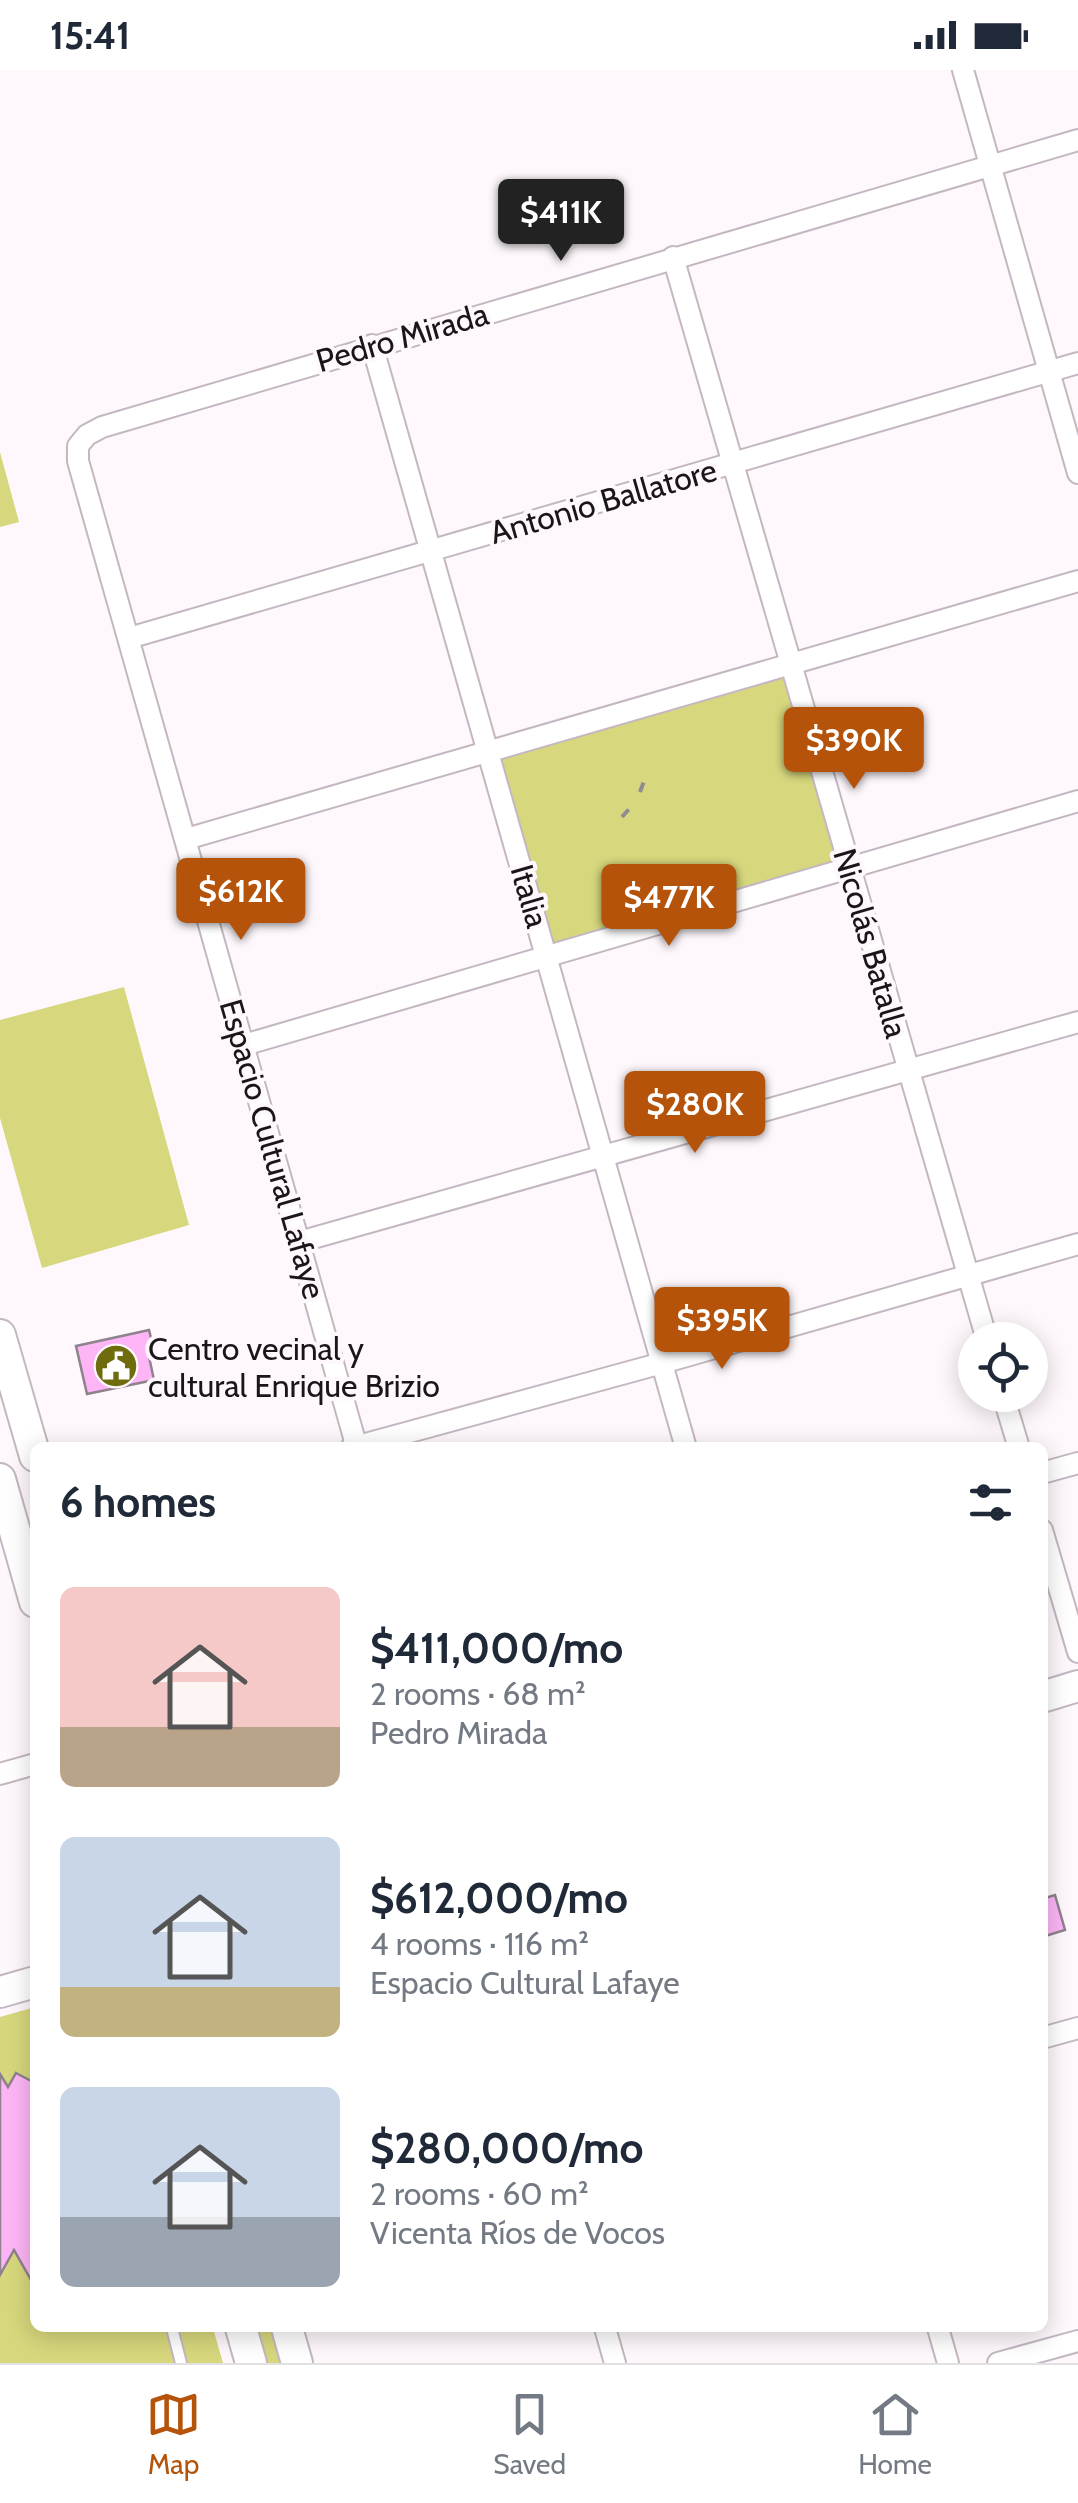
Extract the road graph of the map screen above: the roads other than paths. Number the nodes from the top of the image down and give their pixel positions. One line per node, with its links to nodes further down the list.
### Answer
1 (963, 70): 3 (street)
2 (1078, 140): 3 (street, Pedro Mirada)
3 (990, 165): 4 (street, Pedro Mirada); 7 (street)
4 (673, 257): 5 (street, Pedro Mirada); 9 (street, Nicolás Batalla)
5 (372, 345): 8 (street, Pedro Mirada); 11 (street, Italia)
6 (1078, 363): 7 (street, Antonio Ballatore)
7 (1049, 372): 9 (street, Antonio Ballatore); 10 (street)
8 (78, 446): 13 (street, Espacio Cultural Lafaye)
9 (732, 463): 11 (street, Antonio Ballatore); 14 (street, Nicolás Batalla)
10 (1078, 474)
11 (430, 550): 13 (street, Antonio Ballatore); 15 (street, Italia)
12 (1078, 581): 14 (street)
13 (129, 638): 17 (street, Espacio Cultural Lafaye)
14 (790, 665): 15 (street); 18 (street, Nicolás Batalla)
15 (488, 752): 17 (street); 19 (street, Italia)
16 (1078, 801): 18 (street)
17 (186, 840): 21 (street, Espacio Cultural Lafaye)
18 (851, 870): 19 (street); 22 (street, Nicolás Batalla)
19 (548, 958): 21 (street); 23 (street, Italia)
20 (1078, 1022): 22 (street)
21 (244, 1046): 24 (street, Espacio Cultural Lafaye)
22 (908, 1070): 23 (street); 26 (street, Nicolás Batalla)
23 (603, 1156): 24 (street); 29 (street, Italia)
24 (299, 1242): 32 (street, Espacio Cultural Lafaye)
25 (1078, 1244): 26 (street)
26 (968, 1275): 27 (street, Nicolás Batalla); 29 (street)
27 (982, 1322)
28 (0, 1335): 31 (main road)
29 (662, 1363): 33 (street); 34 (street, Italia)
30 (1008, 1412): 35 (street)
31 (31, 1442)
32 (354, 1442)
33 (373, 1442)
34 (684, 1442)
35 (1016, 1442)
36 (1078, 1462): 37 (street)
37 (1048, 1471)
38 (0, 1479): 40 (main road)
39 (1048, 1550): 41 (street)
40 (30, 1584)
41 (1078, 1652)
42 (1078, 1686): 43 (main road)
43 (1048, 1695)
44 (30, 1765): 45 (street)
45 (0, 1774)
46 (30, 1983): 47 (main road)
47 (0, 1992)
48 (1078, 2028): 49 (street)
49 (1048, 2036)
50 (173, 2332): 56 (lane)
51 (242, 2332): 57 (main road)
52 (288, 2332): 58 (main road)
53 (606, 2332): 59 (street)
54 (939, 2332): 60 (street)
55 (1078, 2341): 61 (street)
56 (181, 2363)
57 (251, 2363)
58 (297, 2363)
59 (615, 2363)
60 (948, 2363)
61 (998, 2363)

